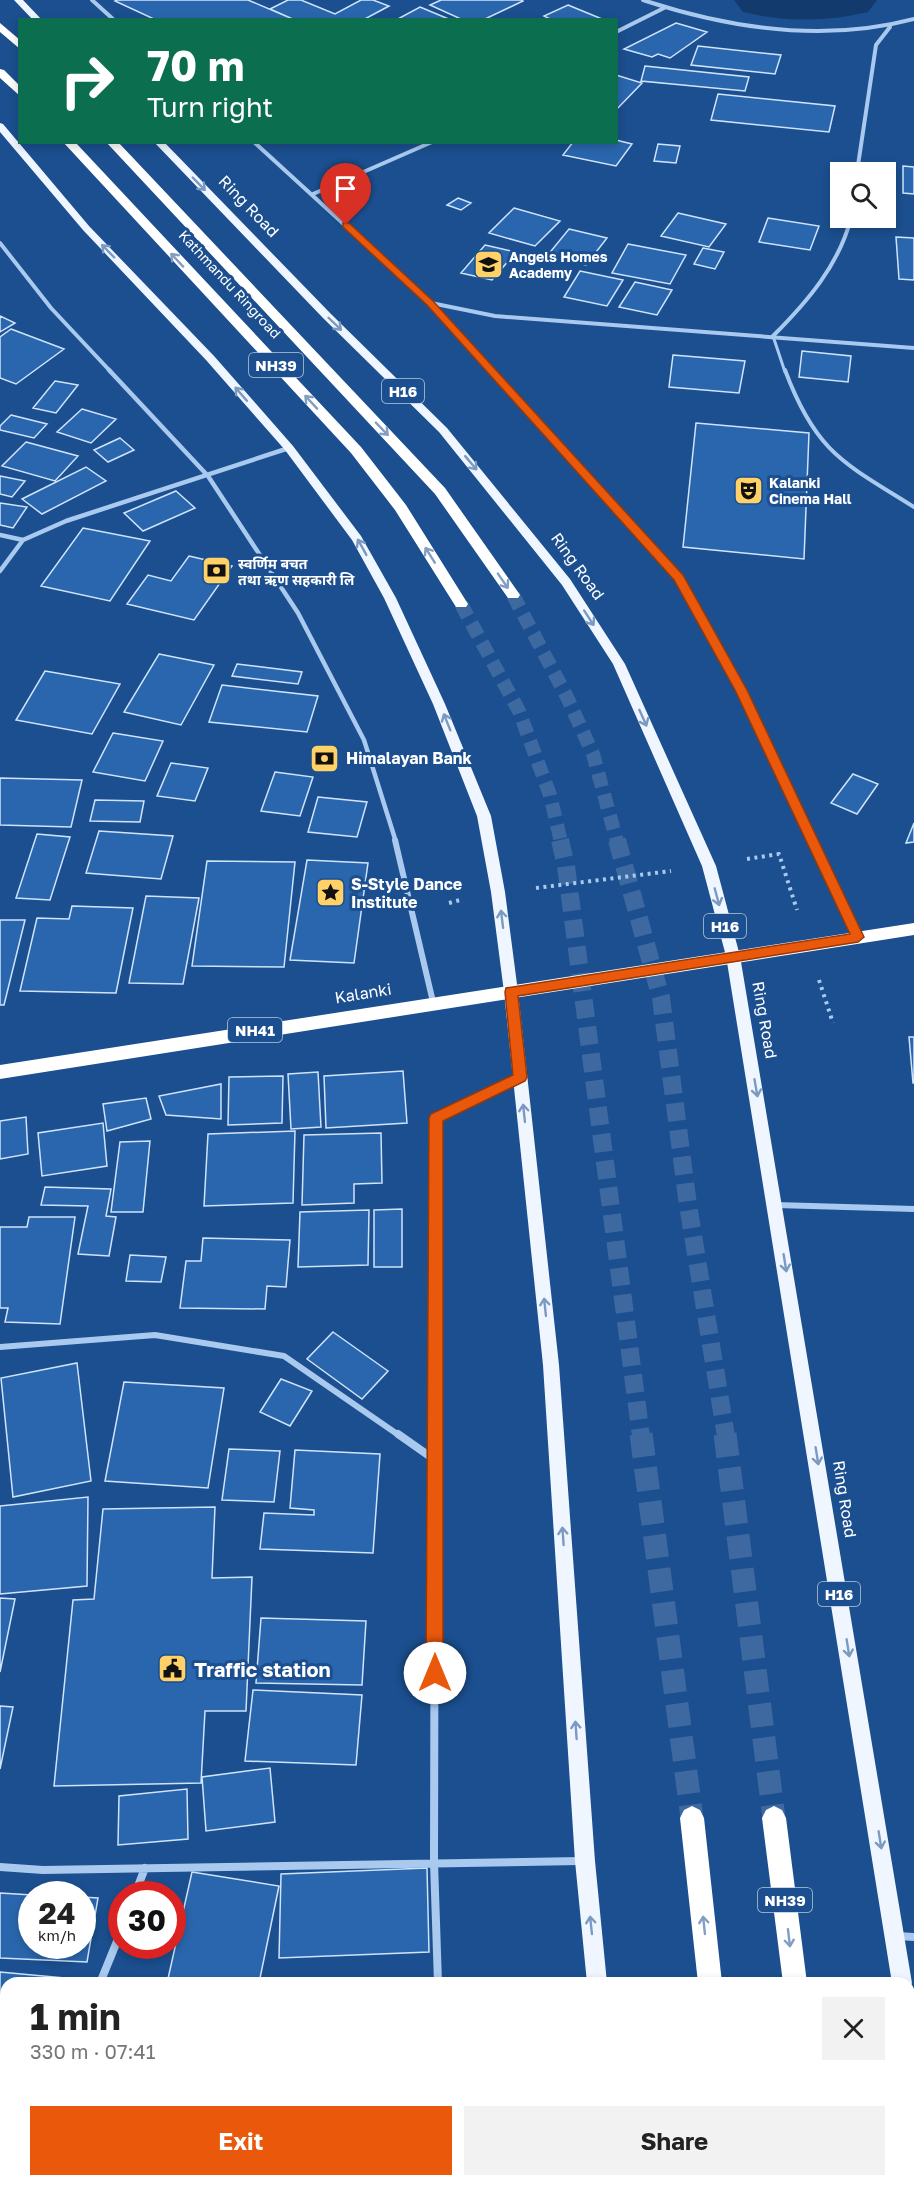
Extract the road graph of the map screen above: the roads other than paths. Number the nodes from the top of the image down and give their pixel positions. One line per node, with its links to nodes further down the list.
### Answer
1 (18, 0): 5 (main road)
2 (92, 0): 6 (street)
3 (643, 0): 4 (street)
4 (664, 8): 9 (street); 10 (street)
5 (36, 18)
6 (112, 18)
7 (914, 19): 9 (street)
8 (0, 26): 11 (highway)
9 (891, 27): 20 (street)
10 (618, 31)
11 (18, 44)
12 (0, 72): 13 (highway)
13 (18, 91)
14 (0, 126): 27 (main road, one-way to 14)
15 (70, 144): 34 (highway, Kathmandu Ringroad / NH39, one-way to 15)
16 (113, 144): 33 (highway, Kathmandu Ringroad / NH39, one-way to 33)
17 (160, 144): 37 (main road, Ring Road / H16, one-way to 37)
18 (256, 144): 21 (street)
19 (427, 144): 21 (street)
20 (858, 162)
21 (313, 194): 24 (street)
22 (850, 228): 25 (street)
23 (0, 243): 28 (street)
24 (430, 303): 25 (street); 36 (street)
25 (773, 336): 26 (street); 29 (lane)
26 (914, 348)
27 (289, 448): 28 (street); 38 (main road, one-way to 27)
28 (208, 476): 31 (street); 39 (street)
29 (914, 507)
30 (0, 535): 31 (street)
31 (22, 540): 32 (street)
32 (0, 571)
33 (513, 595)
34 (461, 604)
35 (914, 928): 36 (highway, NH41)
36 (858, 937): 37 (highway, NH41)
37 (733, 956): 38 (highway, Kalanki / NH41); 42 (main road, Ring Road / H16, one-way to 42)
38 (511, 992): 39 (highway, Kalanki / NH41); 41 (main road)
39 (433, 1002): 40 (highway, Kalanki / NH41)
40 (0, 1072)
41 (520, 1077): 45 (street); 48 (main road, one-way to 41)
42 (776, 1205): 43 (street); 53 (main road, Ring Road / H16, one-way to 53)
43 (914, 1209)
44 (0, 1347): 45 (street)
45 (435, 1460): 49 (street)
46 (692, 1818): 59 (highway, one-way to 46)
47 (774, 1818): 60 (highway, NH39, one-way to 60)
48 (585, 1861): 49 (street); 58 (main road, one-way to 48)
49 (434, 1862): 51 (street); 57 (street)
50 (0, 1867): 51 (street)
51 (145, 1868): 52 (street)
52 (140, 1881)
53 (895, 1936): 54 (street); 61 (main road, Ring Road / H16)
54 (914, 1937)
55 (110, 1959): 56 (street)
56 (102, 1977)
57 (438, 1977)
58 (596, 1977)
59 (709, 1977)
60 (794, 1977)
61 (901, 1977)

